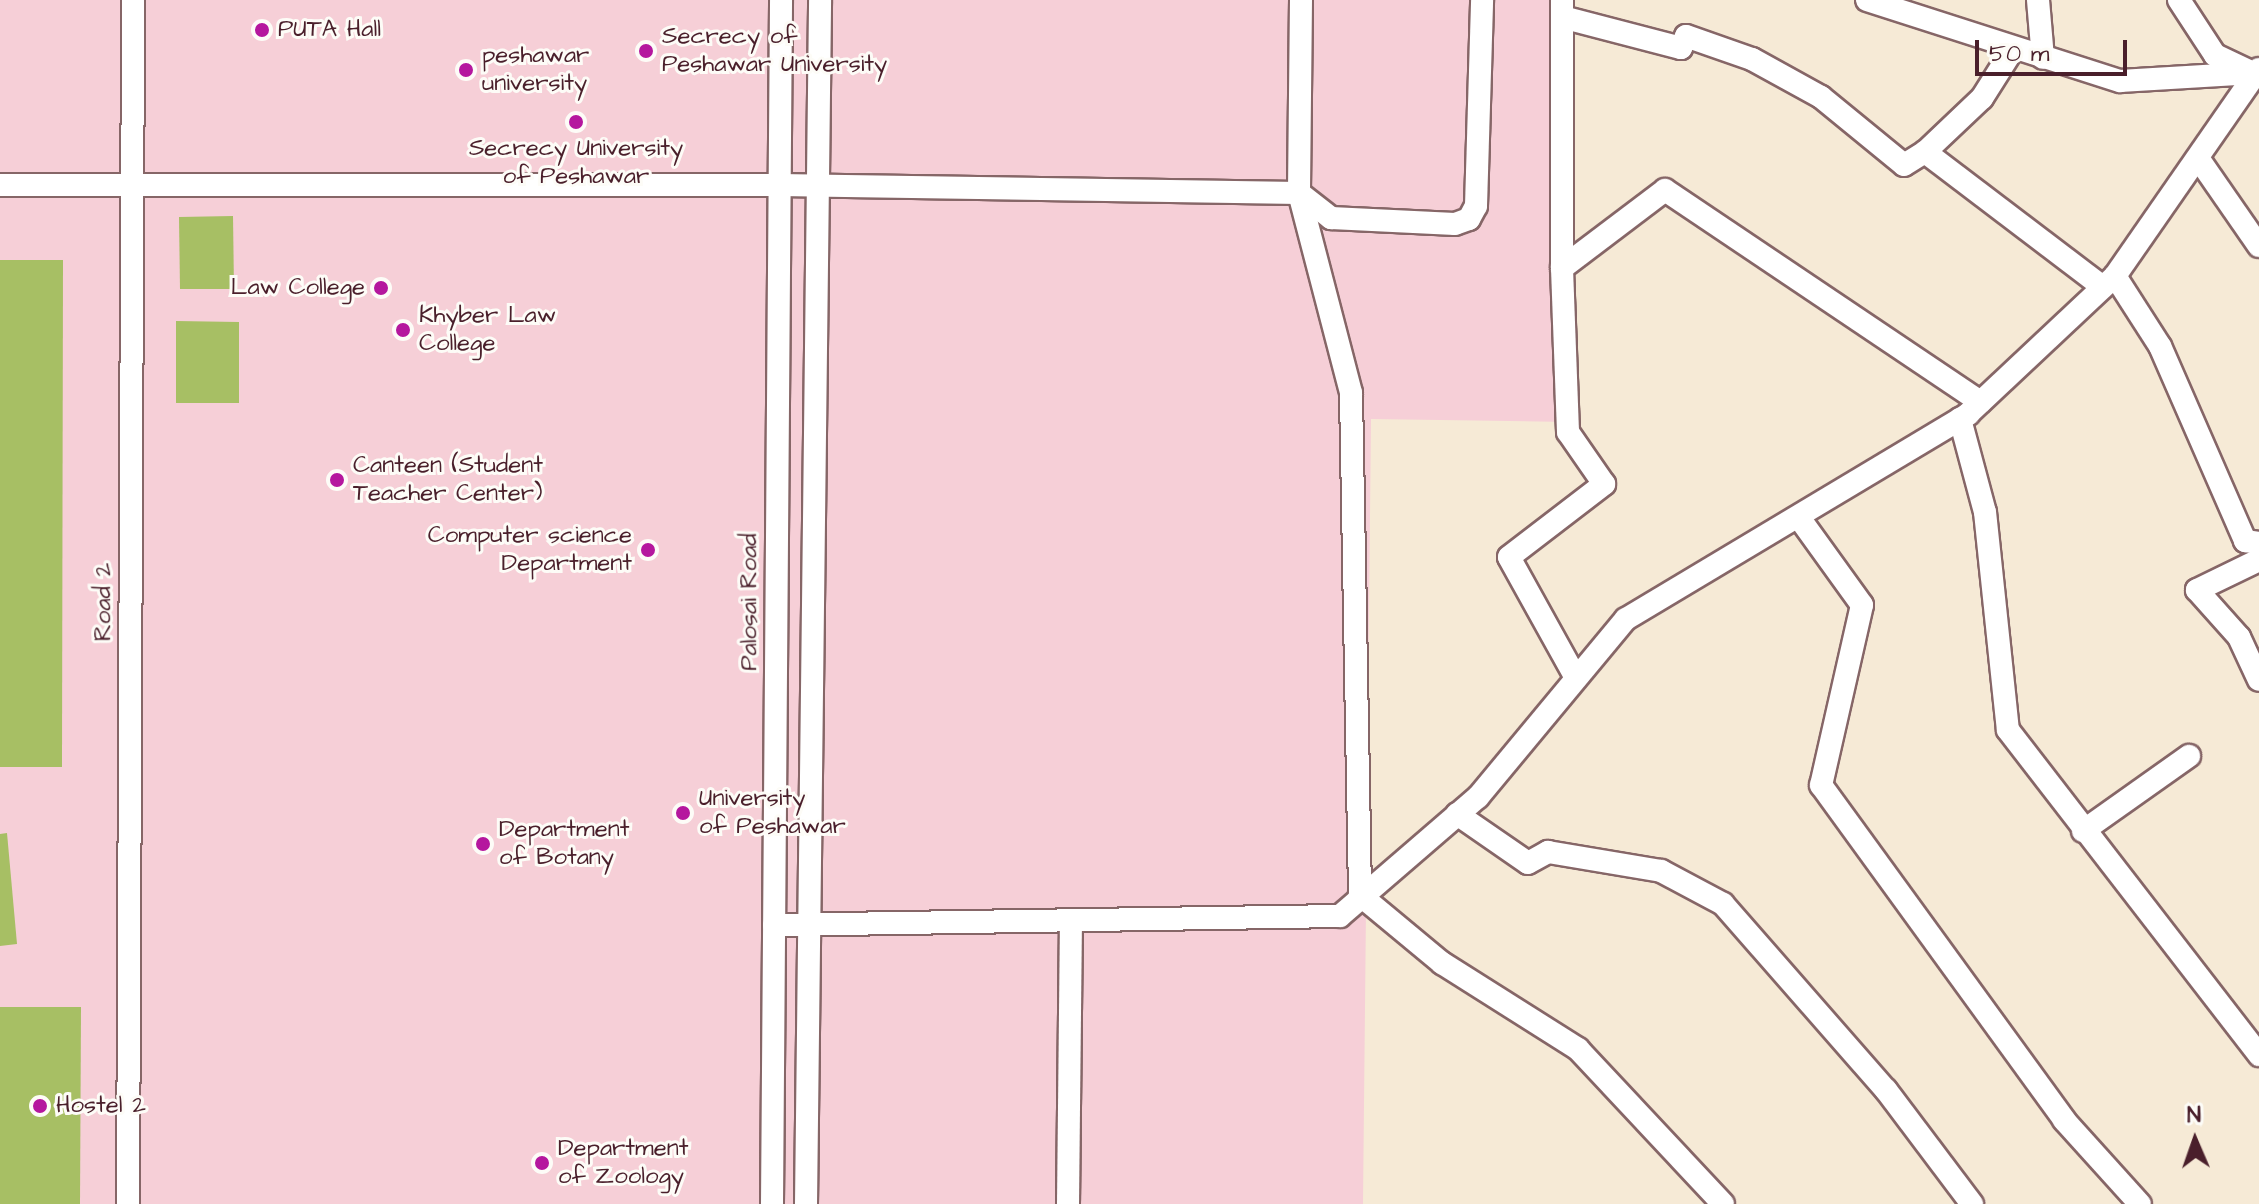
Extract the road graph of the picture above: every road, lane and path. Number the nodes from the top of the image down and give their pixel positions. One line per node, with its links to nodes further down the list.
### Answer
1 (133, 0): 16 (street, Road 2)
2 (781, 0): 17 (street, Palosai Road)
3 (820, 0): 18 (street)
4 (1301, 0): 19 (street)
5 (1482, 0): 19 (street)
6 (2038, 0): 11 (street)
7 (2179, 0): 12 (street)
8 (1871, 1): 10 (street)
9 (1562, 9): 13 (street); 21 (street)
10 (2013, 49): 11 (street); 13 (street)
11 (2043, 58): 12 (street)
12 (2255, 81): 14 (street)
13 (1925, 152): 22 (street)
14 (2198, 158): 20 (street); 22 (street)
15 (0, 185): 16 (street)
16 (132, 185): 17 (street); 38 (street, Road 2)
17 (779, 185): 18 (street); 34 (street, Palosai Road)
18 (819, 187): 19 (street); 35 (street)
19 (1299, 193): 32 (street)
20 (2259, 246)
21 (1562, 268): 23 (street); 27 (street)
22 (2109, 282): 23 (street); 26 (street)
23 (1980, 402): 24 (street)
24 (1960, 419): 25 (street); 31 (street)
25 (1800, 519): 27 (street); 43 (street)
26 (2258, 549): 28 (street)
27 (1576, 678): 30 (street)
28 (2259, 680)
29 (2189, 756): 31 (street)
30 (1457, 814): 32 (street); 42 (street)
31 (2083, 831): 36 (street)
32 (1360, 895): 33 (street); 37 (street)
33 (1071, 923): 35 (street); 41 (street)
34 (774, 925): 35 (street); 39 (street, Palosai Road)
35 (807, 928): 40 (street)
36 (2259, 1055)
37 (1720, 1203)
38 (128, 1204)
39 (772, 1204)
40 (806, 1204)
41 (1068, 1204)
42 (1972, 1204)
43 (2140, 1204)

